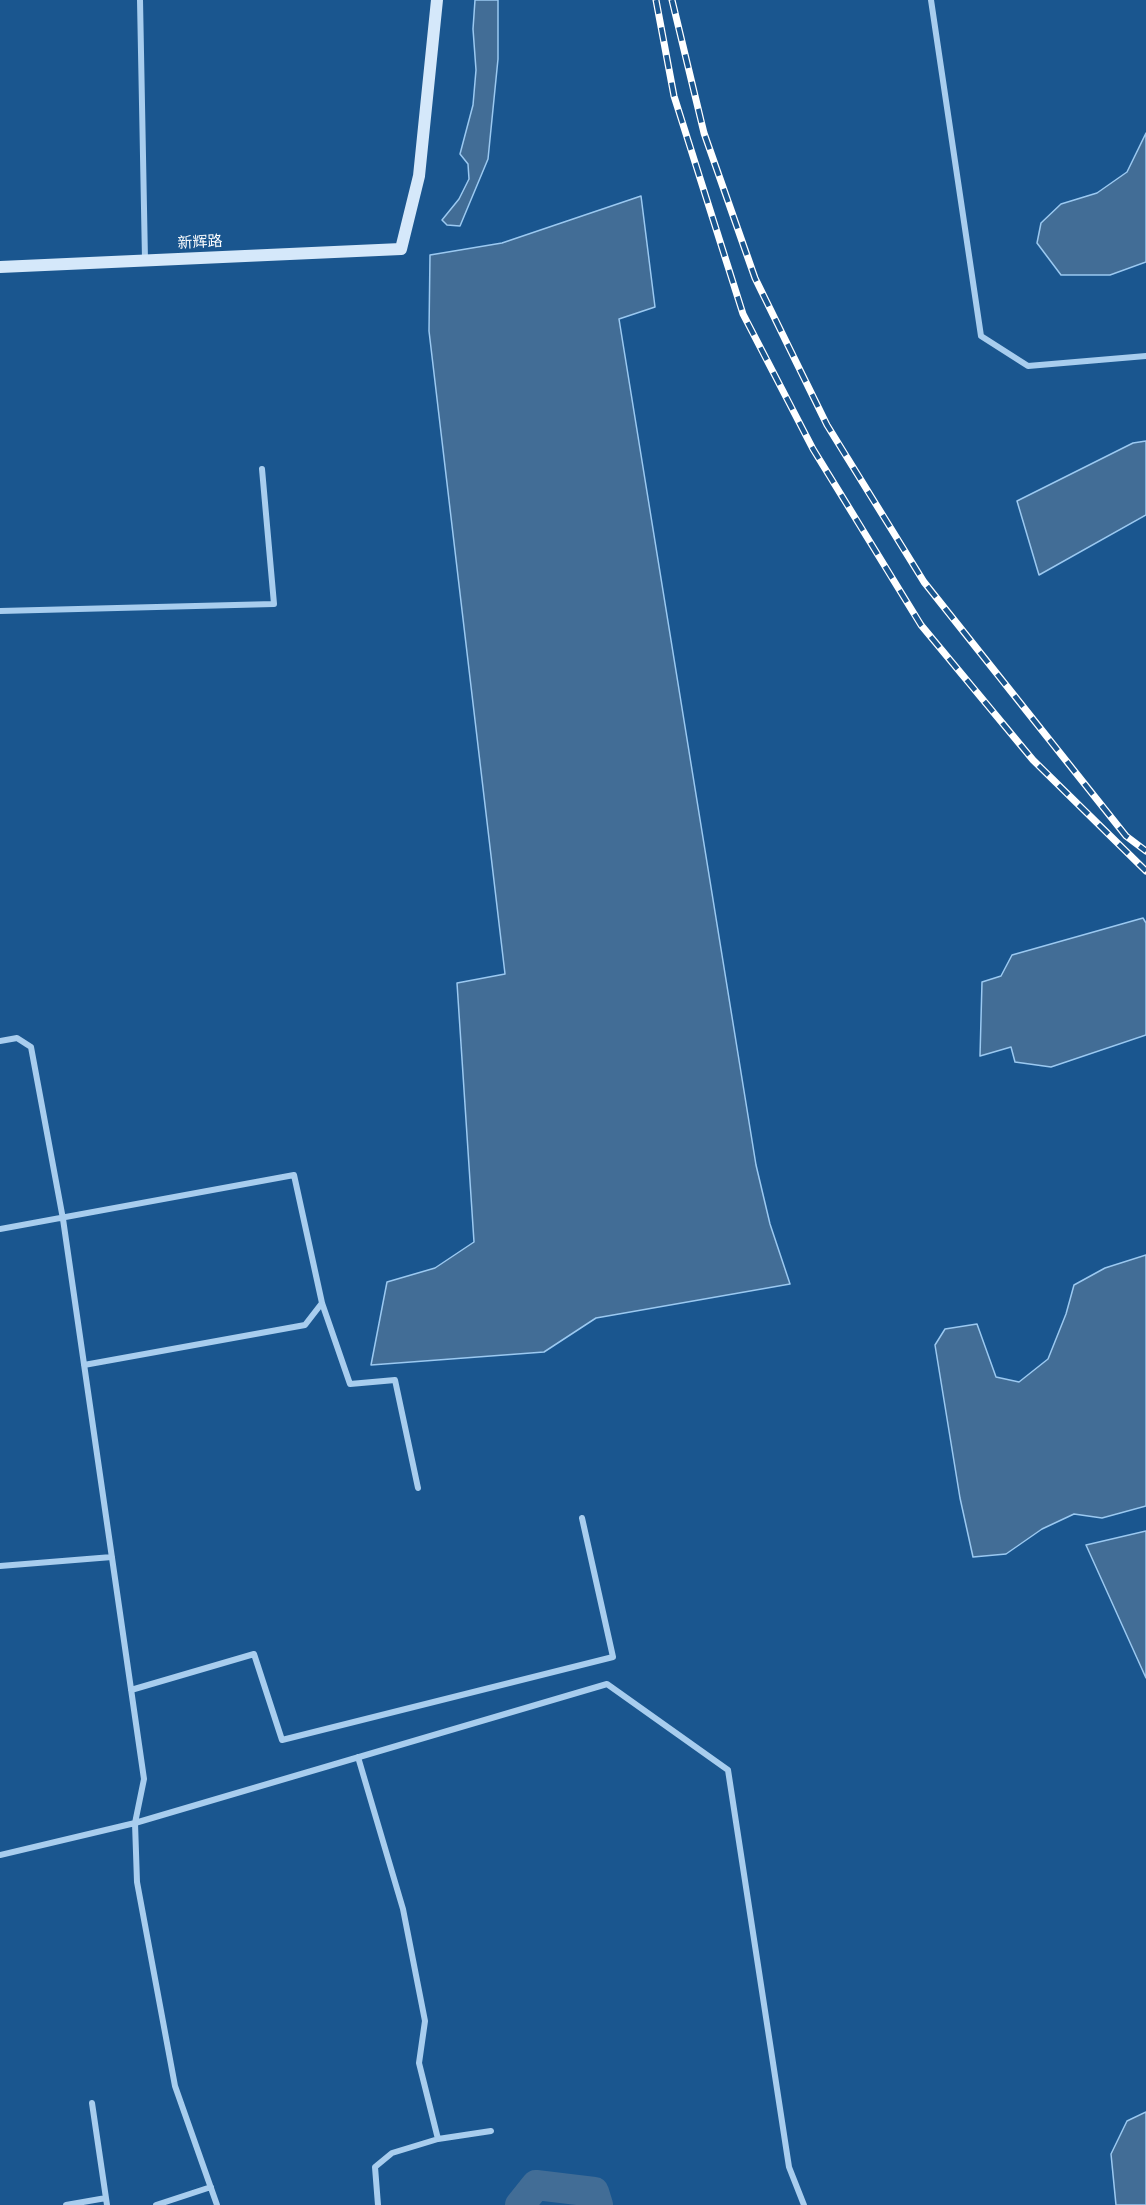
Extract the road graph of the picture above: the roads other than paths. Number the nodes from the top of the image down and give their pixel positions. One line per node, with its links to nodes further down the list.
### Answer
1 (140, 0): 4 (street)
2 (437, 0): 4 (street, 新辉路)
3 (931, 0): 6 (street)
4 (145, 261): 5 (street, 新辉路)
5 (0, 267)
6 (1146, 356)
7 (262, 469): 8 (street)
8 (0, 611)
9 (0, 1041): 10 (street)
10 (63, 1219): 11 (street); 12 (street); 13 (street)
11 (0, 1229)
12 (322, 1303): 13 (street); 14 (street)
13 (84, 1365): 16 (street)
14 (418, 1488)
15 (582, 1518): 18 (street)
16 (112, 1557): 17 (street); 18 (street)
17 (0, 1566)
18 (131, 1690): 20 (street)
19 (358, 1757): 20 (street); 24 (street); 31 (street)
20 (135, 1823): 21 (street); 25 (street)
21 (0, 1855)
22 (92, 2103): 26 (street)
23 (490, 2131): 24 (street)
24 (438, 2139): 30 (street)
25 (210, 2187): 28 (street); 29 (street)
26 (107, 2202): 27 (street)
27 (66, 2205)
28 (156, 2205)
29 (217, 2205)
30 (378, 2205)
31 (804, 2205)

